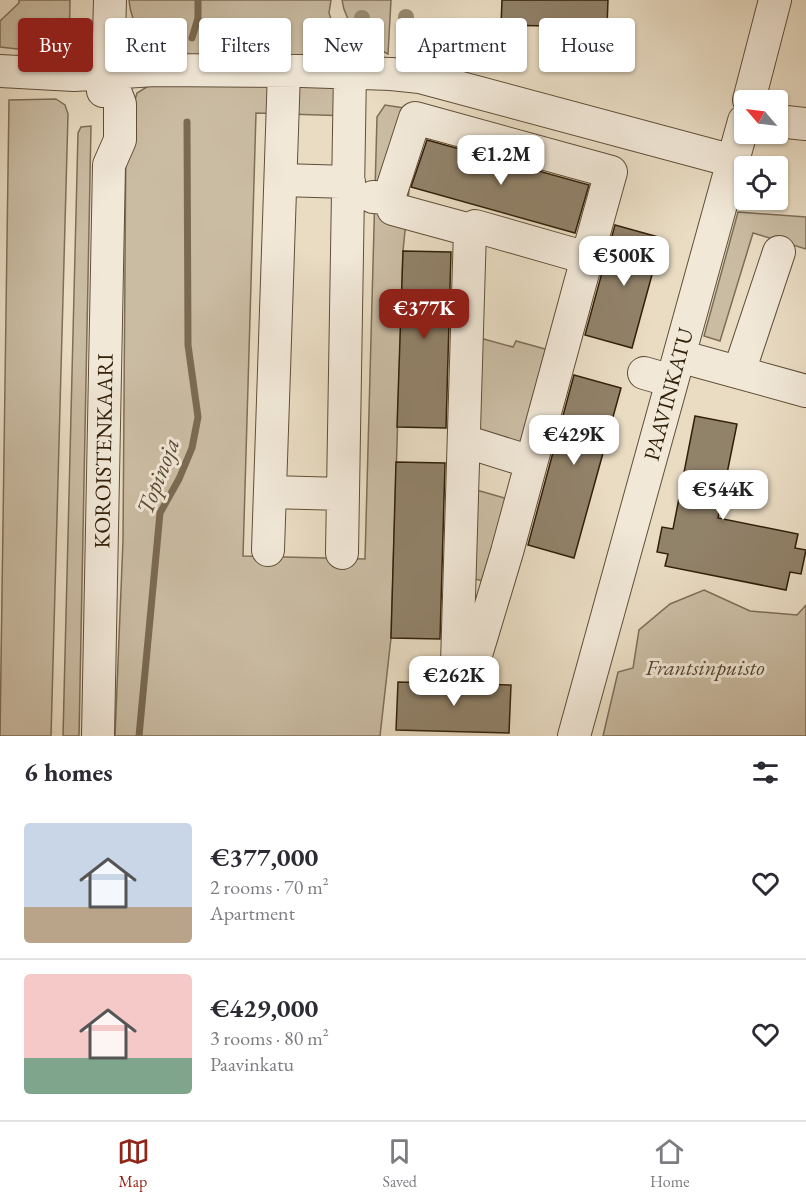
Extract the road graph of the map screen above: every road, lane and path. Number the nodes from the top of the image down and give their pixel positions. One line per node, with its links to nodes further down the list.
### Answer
1 (110, 0): 3 (street, KOROISTENKAARI)
2 (775, 0): 8 (street)
3 (110, 18)
4 (0, 71): 5 (street)
5 (108, 72): 28 (street, KOROISTENKAARI)
6 (284, 72): 13 (street)
7 (350, 72): 12 (street); 14 (street)
8 (752, 90)
9 (788, 122): 10 (street)
10 (806, 124)
11 (738, 144): 12 (street, PAAVINKATU)
12 (733, 162): 19 (street, PAAVINKATU)
13 (281, 180): 14 (street); 24 (street)
14 (349, 189): 15 (street); 25 (street)
15 (389, 198): 16 (street); 18 (street)
16 (470, 230): 18 (street); 22 (street)
17 (779, 252): 20 (street)
18 (587, 258): 23 (street)
19 (665, 370): 20 (street); 29 (street, PAAVINKATU)
20 (739, 372): 21 (street)
21 (806, 391)
22 (464, 441): 23 (street); 23 (street)
23 (531, 462)
24 (270, 492): 25 (street); 26 (street)
25 (343, 494): 27 (street)
26 (268, 550)
27 (342, 553)
28 (98, 736)
29 (574, 736)

